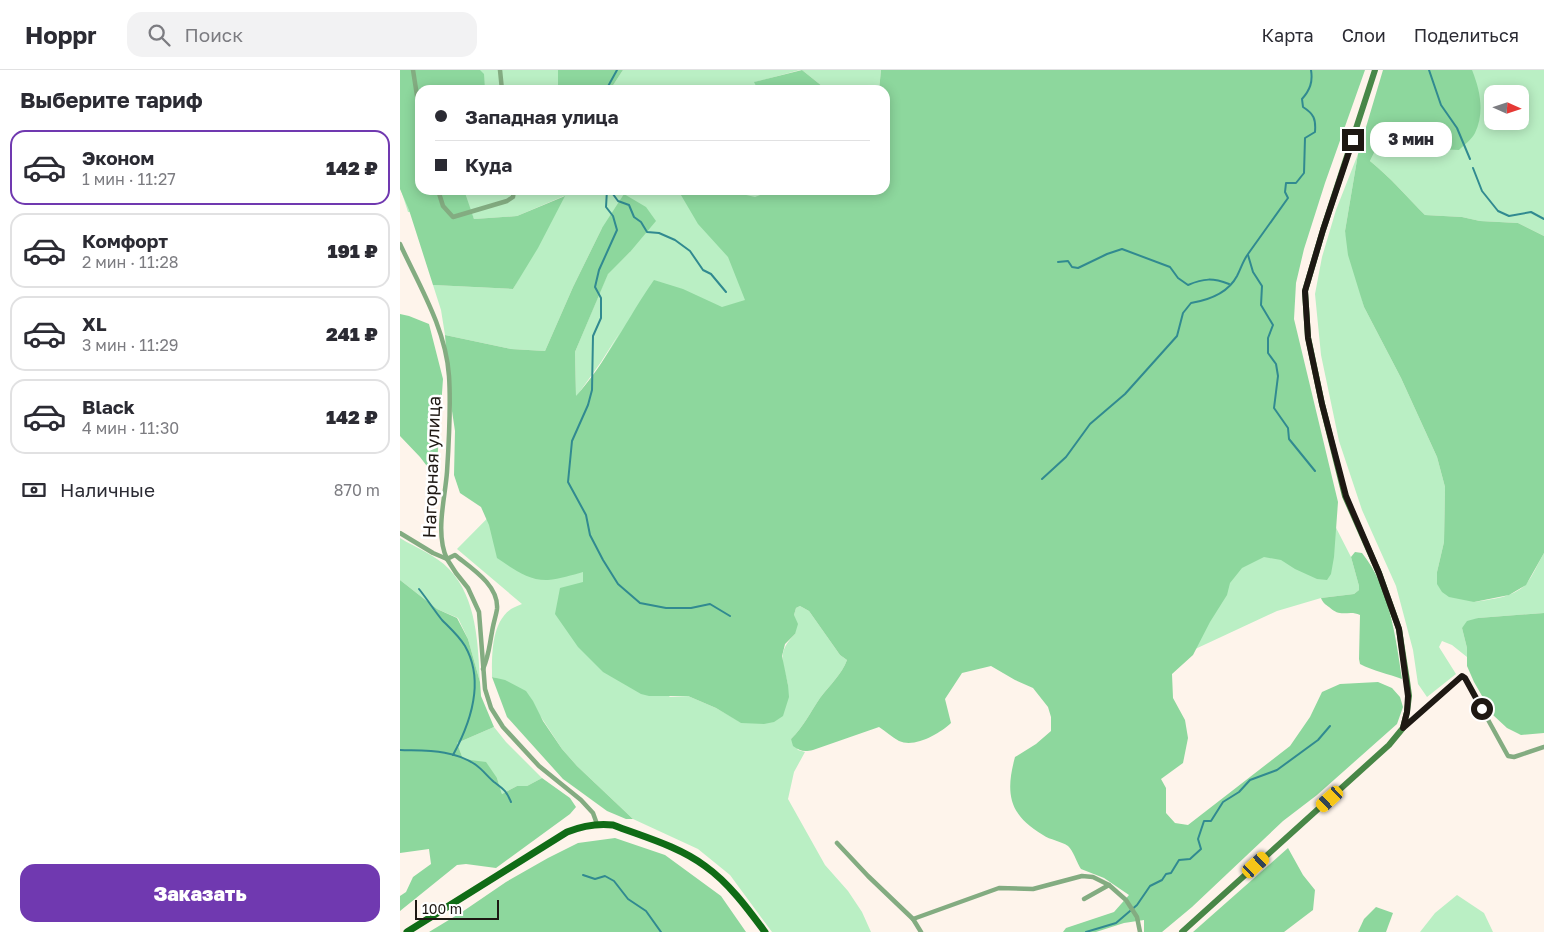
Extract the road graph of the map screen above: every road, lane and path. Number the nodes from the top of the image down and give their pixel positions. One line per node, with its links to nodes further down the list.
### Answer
1 (414, 70): 4 (street)
2 (500, 70): 5 (street)
3 (1376, 70): 12 (street)
4 (416, 85)
5 (502, 85)
6 (440, 195): 7 (street)
7 (513, 195)
8 (400, 244): 10 (street, Нагорная улица)
9 (400, 533): 10 (street)
10 (447, 559): 11 (street); 11 (street, Нагорная улица)
11 (483, 669): 14 (street)
12 (1403, 728): 13 (street); 23 (street)
13 (1544, 747)
14 (596, 824): 19 (main road); 20 (main road)
15 (837, 844): 18 (street)
16 (1109, 885): 17 (street); 18 (street); 22 (street)
17 (1084, 899)
18 (913, 919): 21 (street)
19 (407, 932)
20 (765, 932)
21 (920, 932)
22 (1140, 932)
23 (1182, 932)

